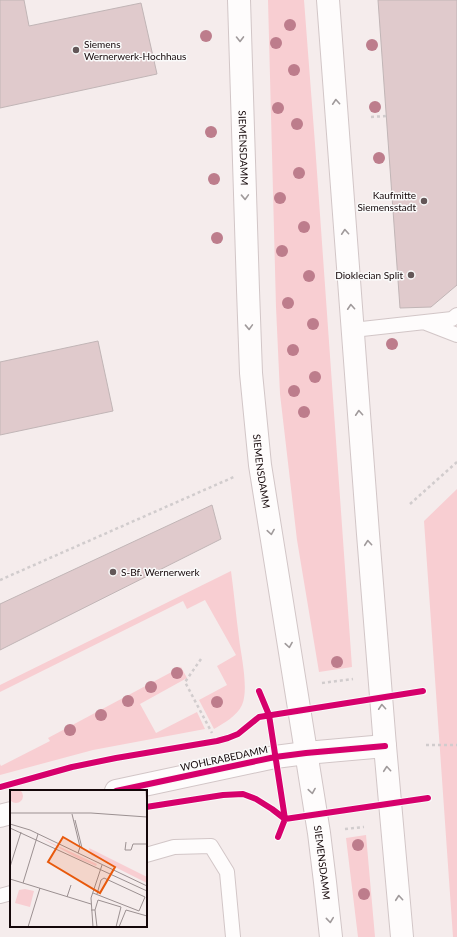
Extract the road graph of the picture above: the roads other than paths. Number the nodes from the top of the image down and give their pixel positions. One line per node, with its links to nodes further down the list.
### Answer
1 (239, 0): 8 (main road, SIEMENSDAMM, one-way to 8)
2 (328, 0): 5 (main road, one-way to 2)
3 (457, 315): 4 (lane)
4 (424, 322): 5 (lane); 6 (lane)
5 (353, 330): 7 (main road, one-way to 5)
6 (457, 335)
7 (385, 746): 8 (main road, WOHLRABEDAMM); 17 (main road, one-way to 7)
8 (306, 753): 9 (main road, WOHLRABEDAMM); 16 (main road, SIEMENSDAMM, one-way to 16)
9 (121, 790)
10 (10, 813): 11 (main road)
11 (0, 816)
12 (147, 855): 15 (lane)
13 (10, 893): 14 (lane)
14 (0, 896)
15 (233, 937)
16 (331, 937)
17 (402, 937)

